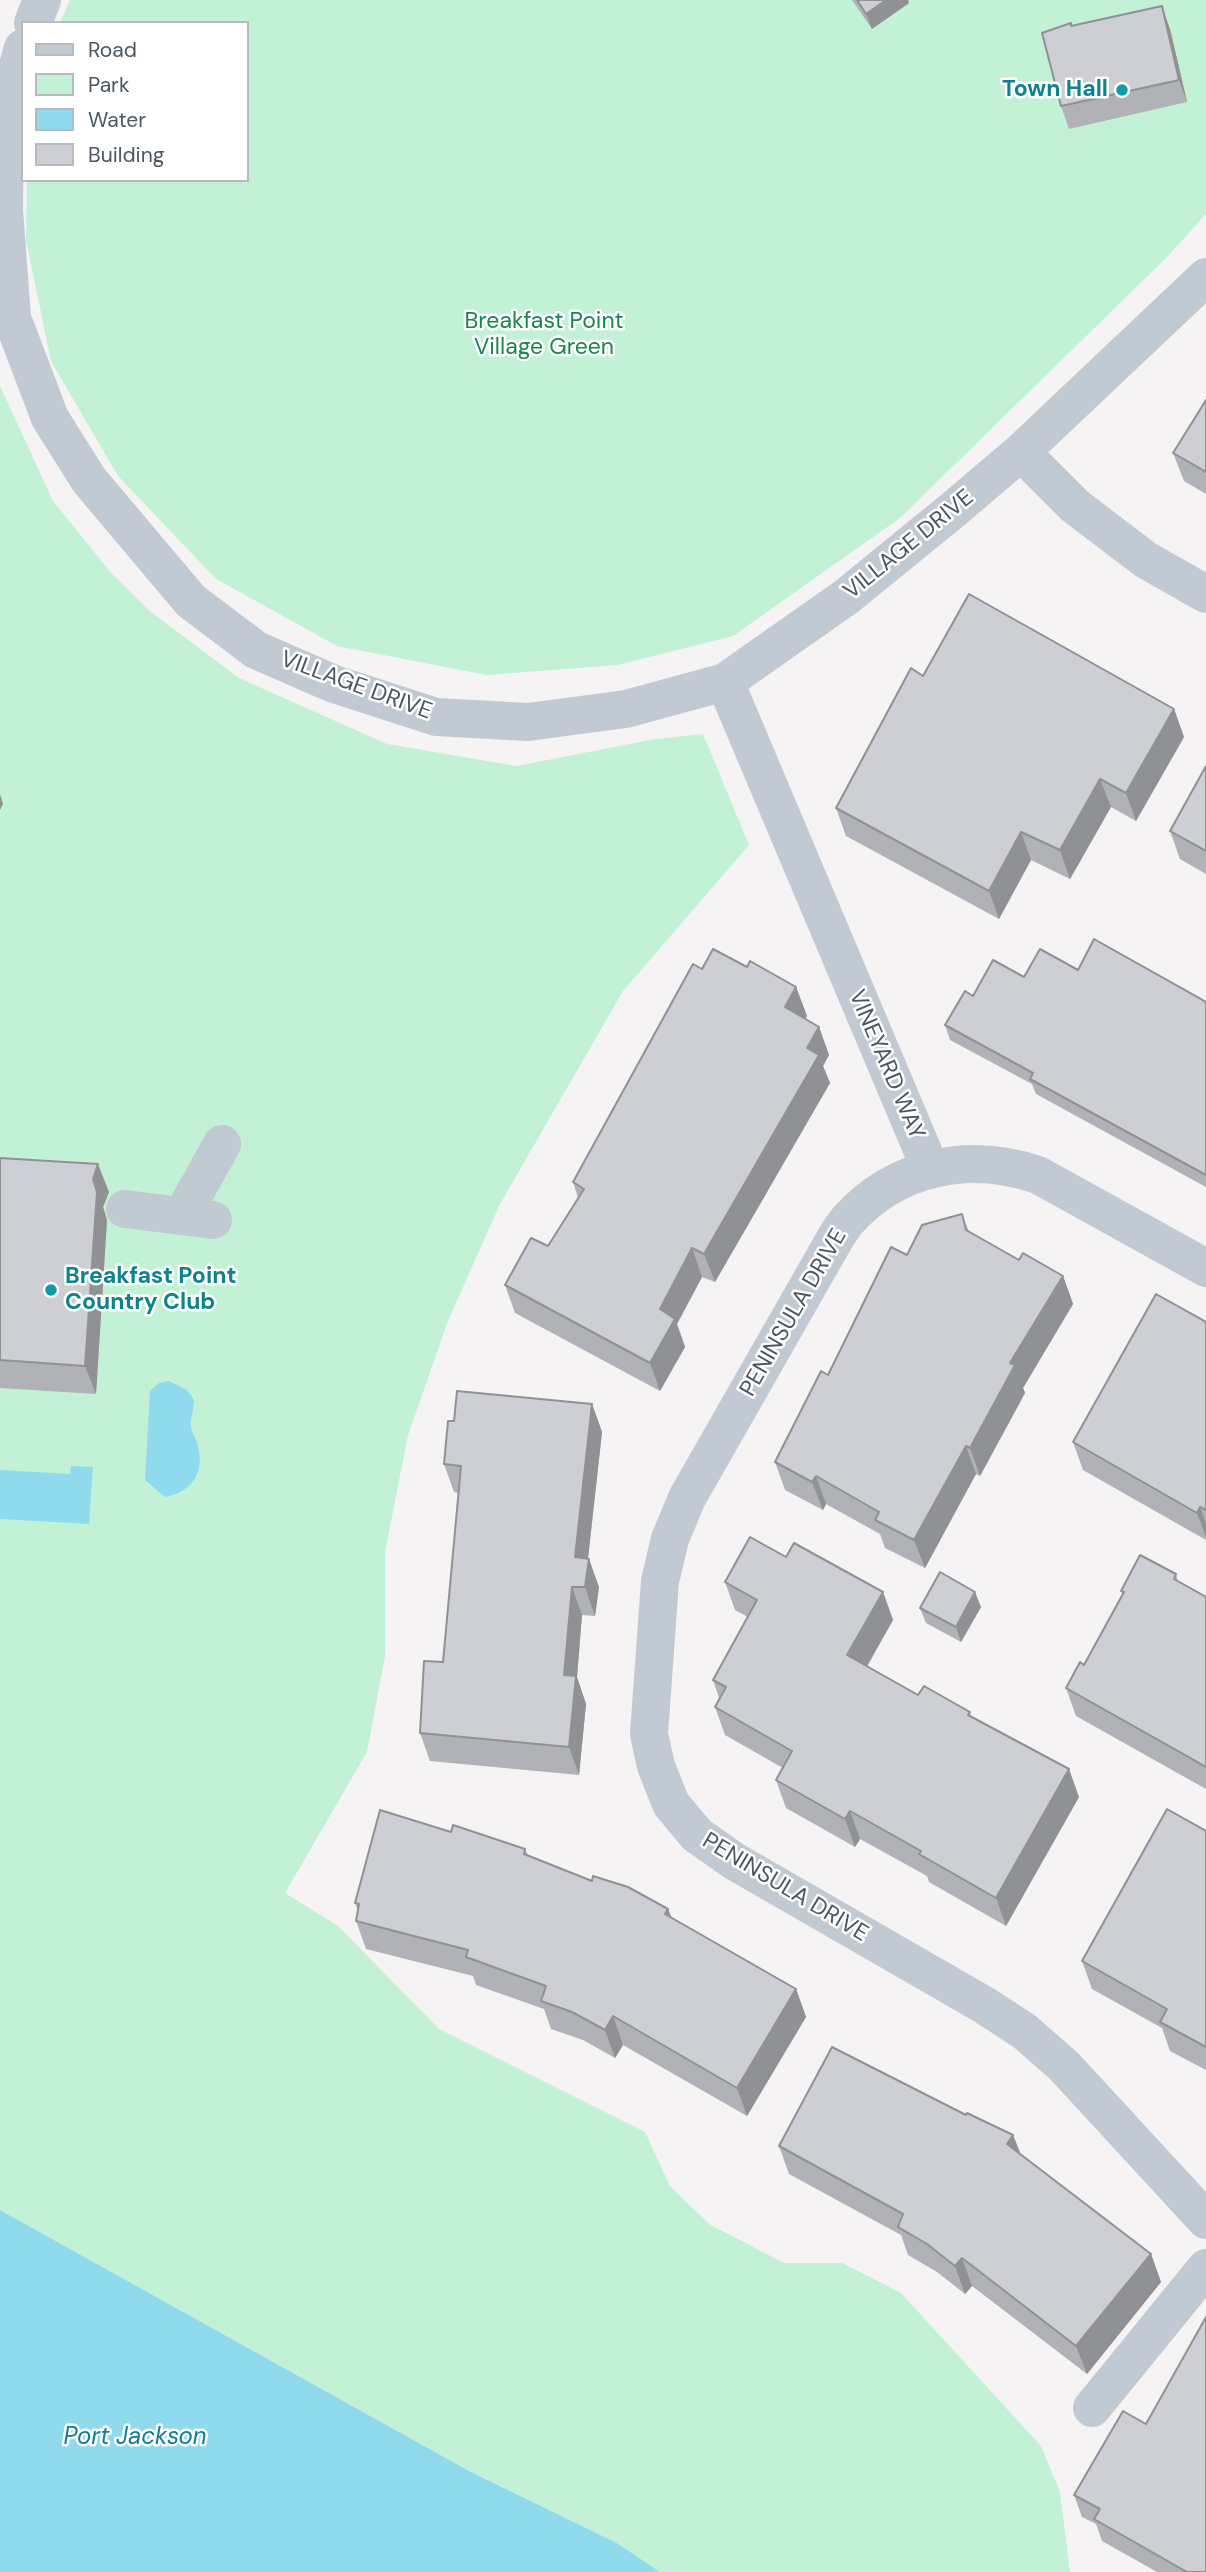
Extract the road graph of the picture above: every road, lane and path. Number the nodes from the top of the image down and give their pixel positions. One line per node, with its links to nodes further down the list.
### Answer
1 (42, 0): 2 (street)
2 (34, 21)
3 (21, 55): 5 (street, VILLAGE DRIVE)
4 (1206, 276): 6 (street, VILLAGE DRIVE)
5 (6, 319): 8 (street, VILLAGE DRIVE)
6 (1021, 452): 7 (street); 8 (street, VILLAGE DRIVE)
7 (1206, 594)
8 (725, 682): 10 (street, VINEYARD WAY)
9 (222, 1144): 11 (street)
10 (930, 1168): 12 (street, VINEYARD WAY); 13 (street, PENINSULA DRIVE)
11 (125, 1209)
12 (1206, 1268)
13 (1206, 2220)
14 (1206, 2268): 15 (street)
15 (1092, 2408)

